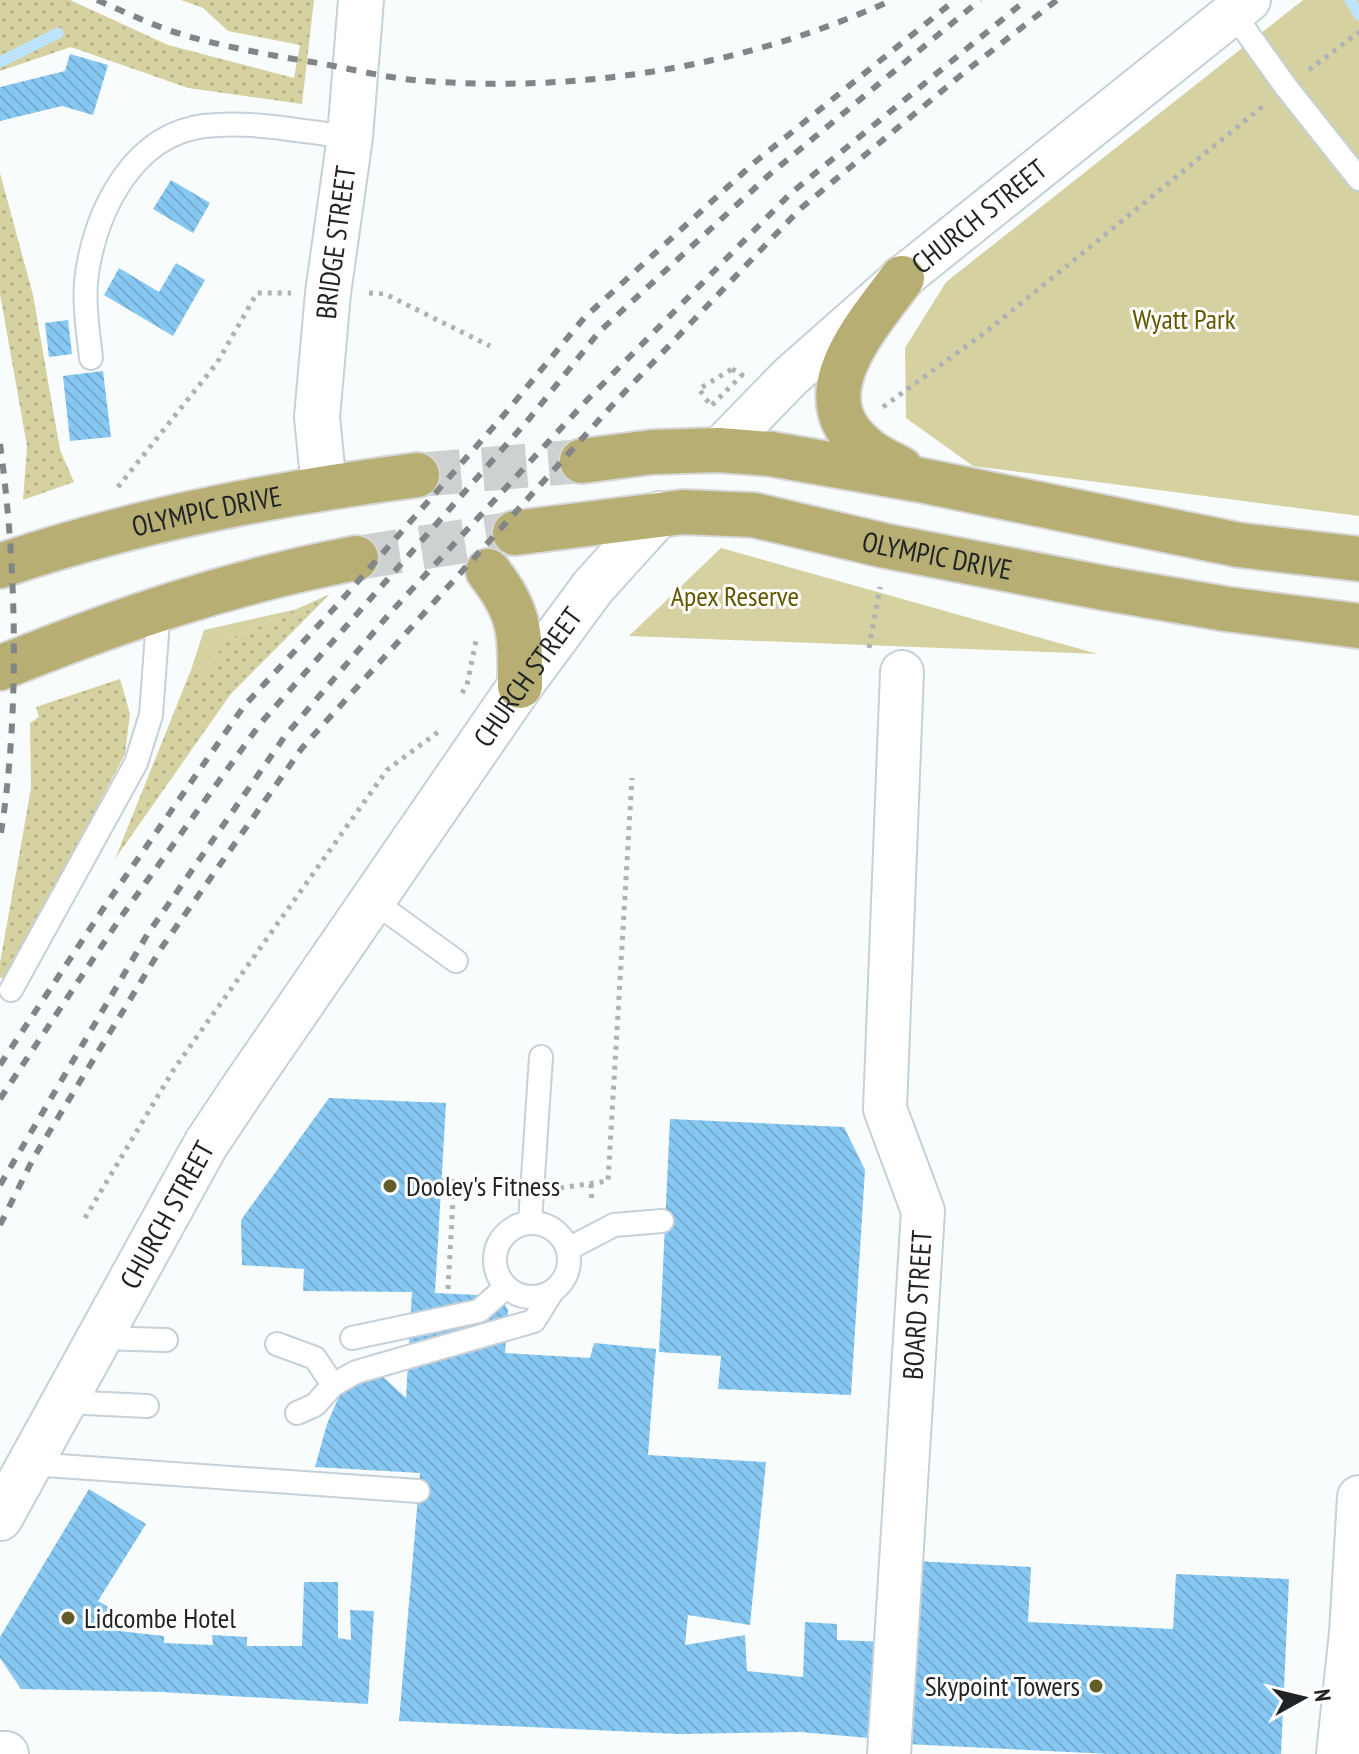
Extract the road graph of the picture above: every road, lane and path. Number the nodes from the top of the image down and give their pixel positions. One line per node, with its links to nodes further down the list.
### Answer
1 (361, 0): 5 (main road, BRIDGE STREET)
2 (1241, 7): 4 (lane); 7 (street, CHURCH STREET)
3 (1359, 32): 4 (path)
4 (1286, 87): 6 (lane); 13 (path)
5 (350, 137): 11 (lane); 18 (main road, BRIDGE STREET)
6 (1359, 179)
7 (902, 278): 14 (street, CHURCH STREET); 17 (highway)
8 (257, 293): 19 (path)
9 (385, 294): 10 (path)
10 (490, 346)
11 (91, 358)
12 (699, 389): 12 (path)
13 (878, 411)
14 (719, 450): 15 (highway); 17 (highway); 20 (highway, CHURCH STREET); 21 (highway)
15 (582, 461)
16 (417, 475): 18 (highway, OLYMPIC DRIVE)
17 (920, 480): 24 (highway)
18 (324, 487): 25 (highway, OLYMPIC DRIVE)
19 (107, 491)
20 (659, 514): 21 (highway, OLYMPIC DRIVE); 22 (highway, OLYMPIC DRIVE); 32 (main road, CHURCH STREET)
21 (774, 518): 29 (highway, OLYMPIC DRIVE)
22 (515, 533)
23 (356, 558): 28 (highway)
24 (1359, 559)
25 (0, 566)
26 (498, 585): 32 (highway); 33 (path)
27 (880, 587): 31 (path)
28 (159, 607): 30 (highway); 38 (lane)
29 (1359, 626)
30 (0, 668)
31 (902, 672): 64 (street, BOARD STREET)
32 (520, 686): 36 (main road, CHURCH STREET)
33 (461, 696)
34 (442, 729): 43 (path)
35 (632, 778): 42 (path)
36 (372, 900): 37 (lane); 50 (main road, CHURCH STREET)
37 (456, 961)
38 (11, 990)
39 (541, 1057): 42 (lane)
40 (441, 1181): 41 (path)
41 (454, 1182): 42 (path); 49 (path)
42 (533, 1186): 45 (lane)
43 (85, 1218)
44 (662, 1221): 46 (lane)
45 (530, 1222): 46 (lane); 47 (lane)
46 (568, 1249): 48 (lane)
47 (506, 1287): 48 (lane); 51 (lane)
48 (552, 1292): 54 (lane)
49 (447, 1294)
50 (100, 1338): 52 (lane); 55 (main road, CHURCH STREET)
51 (352, 1338)
52 (166, 1340)
53 (277, 1344): 54 (lane)
54 (333, 1385): 57 (lane)
55 (65, 1402): 56 (lane); 58 (main road, CHURCH STREET)
56 (147, 1406)
57 (297, 1413)
58 (31, 1464): 59 (lane); 61 (main road, CHURCH STREET)
59 (418, 1491)
60 (1359, 1497): 65 (street)
61 (0, 1518)
62 (0, 1754): 63 (main road)
63 (6, 1754)
64 (889, 1754)
65 (1338, 1754)

